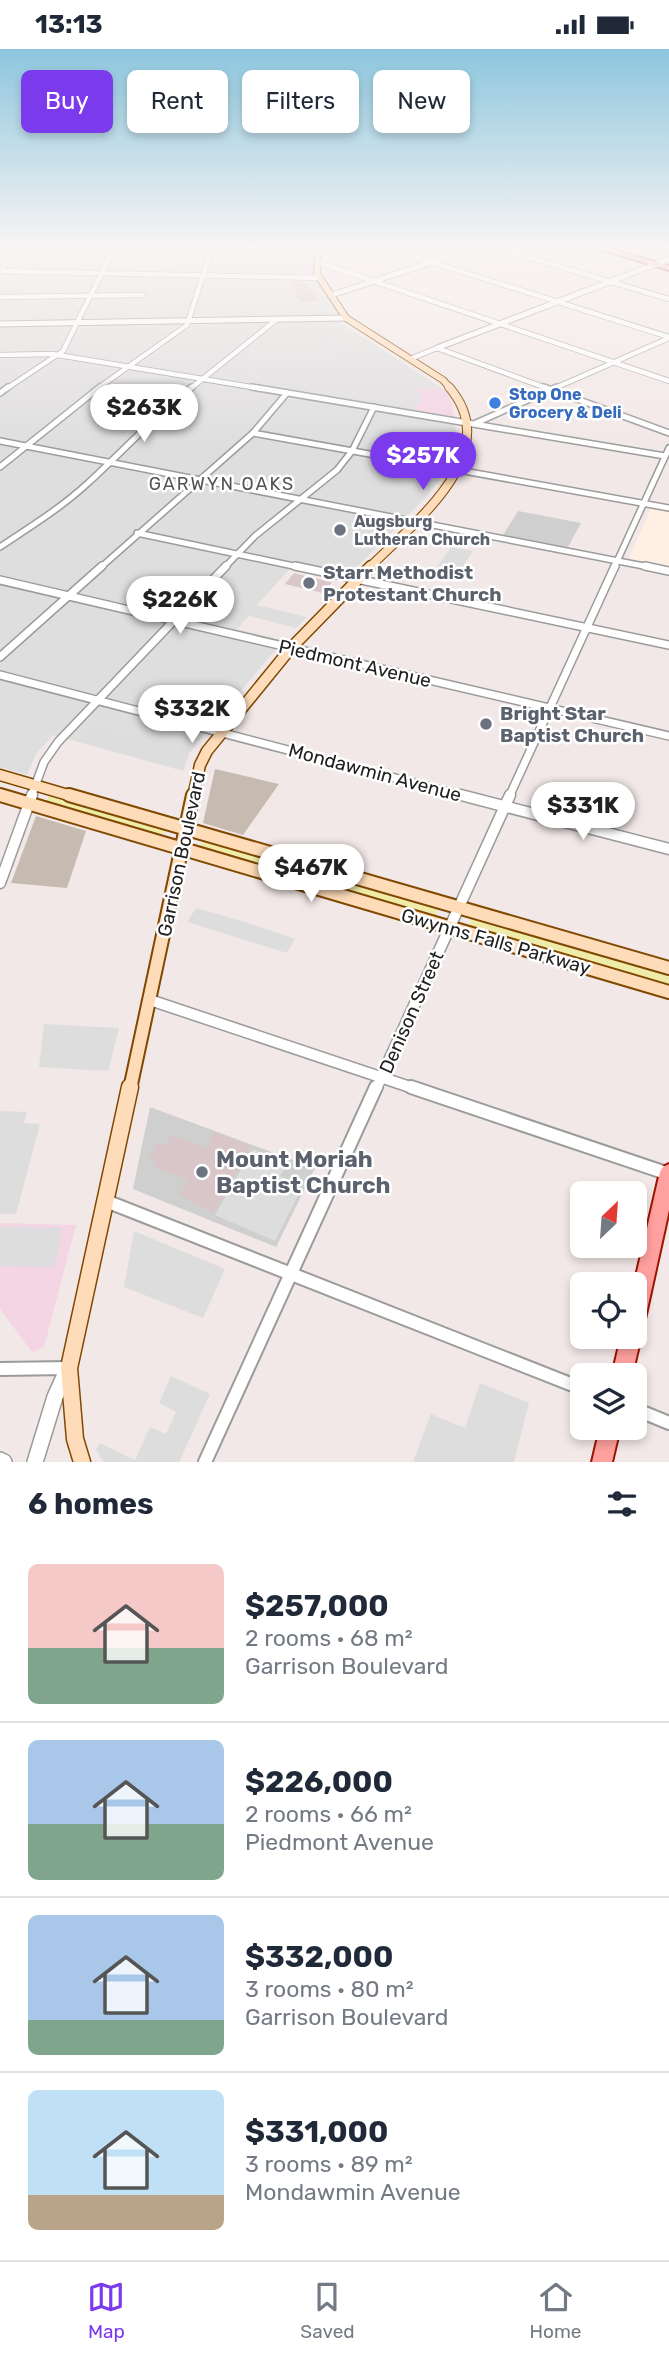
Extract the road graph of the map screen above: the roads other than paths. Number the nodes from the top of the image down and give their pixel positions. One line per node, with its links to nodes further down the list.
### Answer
1 (81, 314): 9 (street)
2 (192, 314): 10 (street)
3 (344, 314): 7 (main road, Garrison Boulevard)
4 (471, 314): 12 (street)
5 (527, 314): 12 (street)
6 (595, 314): 13 (street)
7 (346, 318): 8 (street); 17 (main road, Garrison Boulevard)
8 (276, 320): 10 (street); 20 (street)
9 (77, 322): 10 (street); 11 (street); 16 (street)
10 (190, 322): 19 (street)
11 (0, 324)
12 (500, 324): 14 (street); 18 (street)
13 (669, 338): 18 (street)
14 (437, 348): 17 (street); 23 (street)
15 (0, 355): 16 (street)
16 (58, 355): 19 (street); 22 (street)
17 (410, 359): 26 (main road, Garrison Boulevard)
18 (615, 362): 21 (street); 23 (street)
19 (129, 366): 20 (street); 30 (street)
20 (202, 379): 24 (street); 34 (street)
21 (669, 381)
22 (0, 390)
23 (552, 390): 26 (street); 28 (street)
24 (287, 393): 25 (street); 27 (street)
25 (374, 407): 26 (street); 32 (street)
26 (467, 423): 33 (street); 36 (main road, Garrison Boulevard)
27 (253, 433): 32 (street); 37 (street)
28 (669, 433)
29 (0, 441): 30 (street)
30 (26, 446): 34 (street); 35 (street)
31 (669, 448): 33 (street, Denison Street)
32 (352, 451): 36 (street); 38 (street)
33 (665, 456): 39 (street, Denison Street)
34 (108, 462): 37 (street); 43 (street)
35 (0, 467)
36 (458, 470): 39 (street); 41 (main road, Garrison Boulevard)
37 (198, 479): 38 (street); 42 (street)
38 (302, 500): 41 (street); 44 (street)
39 (644, 503): 40 (street); 45 (street, Denison Street)
40 (669, 508)
41 (415, 521): 45 (street); 48 (main road, Garrison Boulevard)
42 (137, 533): 44 (street); 49 (street)
43 (0, 547)
44 (237, 554): 48 (street); 50 (street)
45 (617, 561): 46 (street); 51 (street, Denison Street)
46 (669, 571)
47 (0, 580): 49 (street, Piedmont Avenue)
48 (358, 580): 51 (street); 53 (main road, Garrison Boulevard)
49 (69, 596): 50 (street, Piedmont Avenue); 54 (street)
50 (176, 621): 53 (street, Piedmont Avenue); 56 (street)
51 (587, 628): 52 (street); 57 (street, Denison Street)
52 (669, 645)
53 (291, 648): 57 (street, Piedmont Avenue); 58 (main road, Garrison Boulevard)
54 (0, 657)
55 (0, 675): 56 (street, Mondawmin Avenue)
56 (98, 700): 58 (street, Mondawmin Avenue); 61 (street)
57 (550, 708): 59 (street, Piedmont Avenue); 64 (street, Denison Street)
58 (222, 732): 64 (street, Mondawmin Avenue); 65 (main road, Garrison Boulevard)
59 (669, 736)
60 (0, 775): 61 (main road, Gwynns Falls Parkway)
61 (35, 785): 63 (street); 65 (main road, Gwynns Falls Parkway)
62 (0, 795): 63 (main road, Gwynns Falls Parkway)
63 (29, 804): 66 (main road, Gwynns Falls Parkway); 68 (street)
64 (505, 806): 67 (street, Mondawmin Avenue); 69 (street, Denison Street)
65 (186, 829): 66 (main road, Garrison Boulevard); 69 (main road, Gwynns Falls Parkway)
66 (181, 849): 70 (main road, Gwynns Falls Parkway); 73 (main road, Garrison Boulevard)
67 (669, 849)
68 (0, 883)
69 (458, 908): 70 (street, Denison Street); 71 (main road, Gwynns Falls Parkway)
70 (450, 927): 72 (main road, Gwynns Falls Parkway); 74 (street, Denison Street)
71 (669, 968)
72 (669, 992)
73 (150, 1000): 74 (street); 76 (main road, Garrison Boulevard)
74 (381, 1077): 75 (street); 78 (street, Denison Street)
75 (669, 1174): 77 (main road)
76 (106, 1201): 78 (street); 79 (main road, Garrison Boulevard)
77 (646, 1272)
78 (291, 1274): 81 (street); 87 (street, Denison Street)
79 (69, 1368): 80 (street); 85 (street, Garrison Boulevard); 86 (main road, Garrison Boulevard)
80 (0, 1369)
81 (570, 1383)
82 (647, 1414): 83 (street)
83 (669, 1423)
84 (607, 1440): 88 (main road)
85 (35, 1462)
86 (82, 1462)
87 (205, 1462)
88 (602, 1462)

